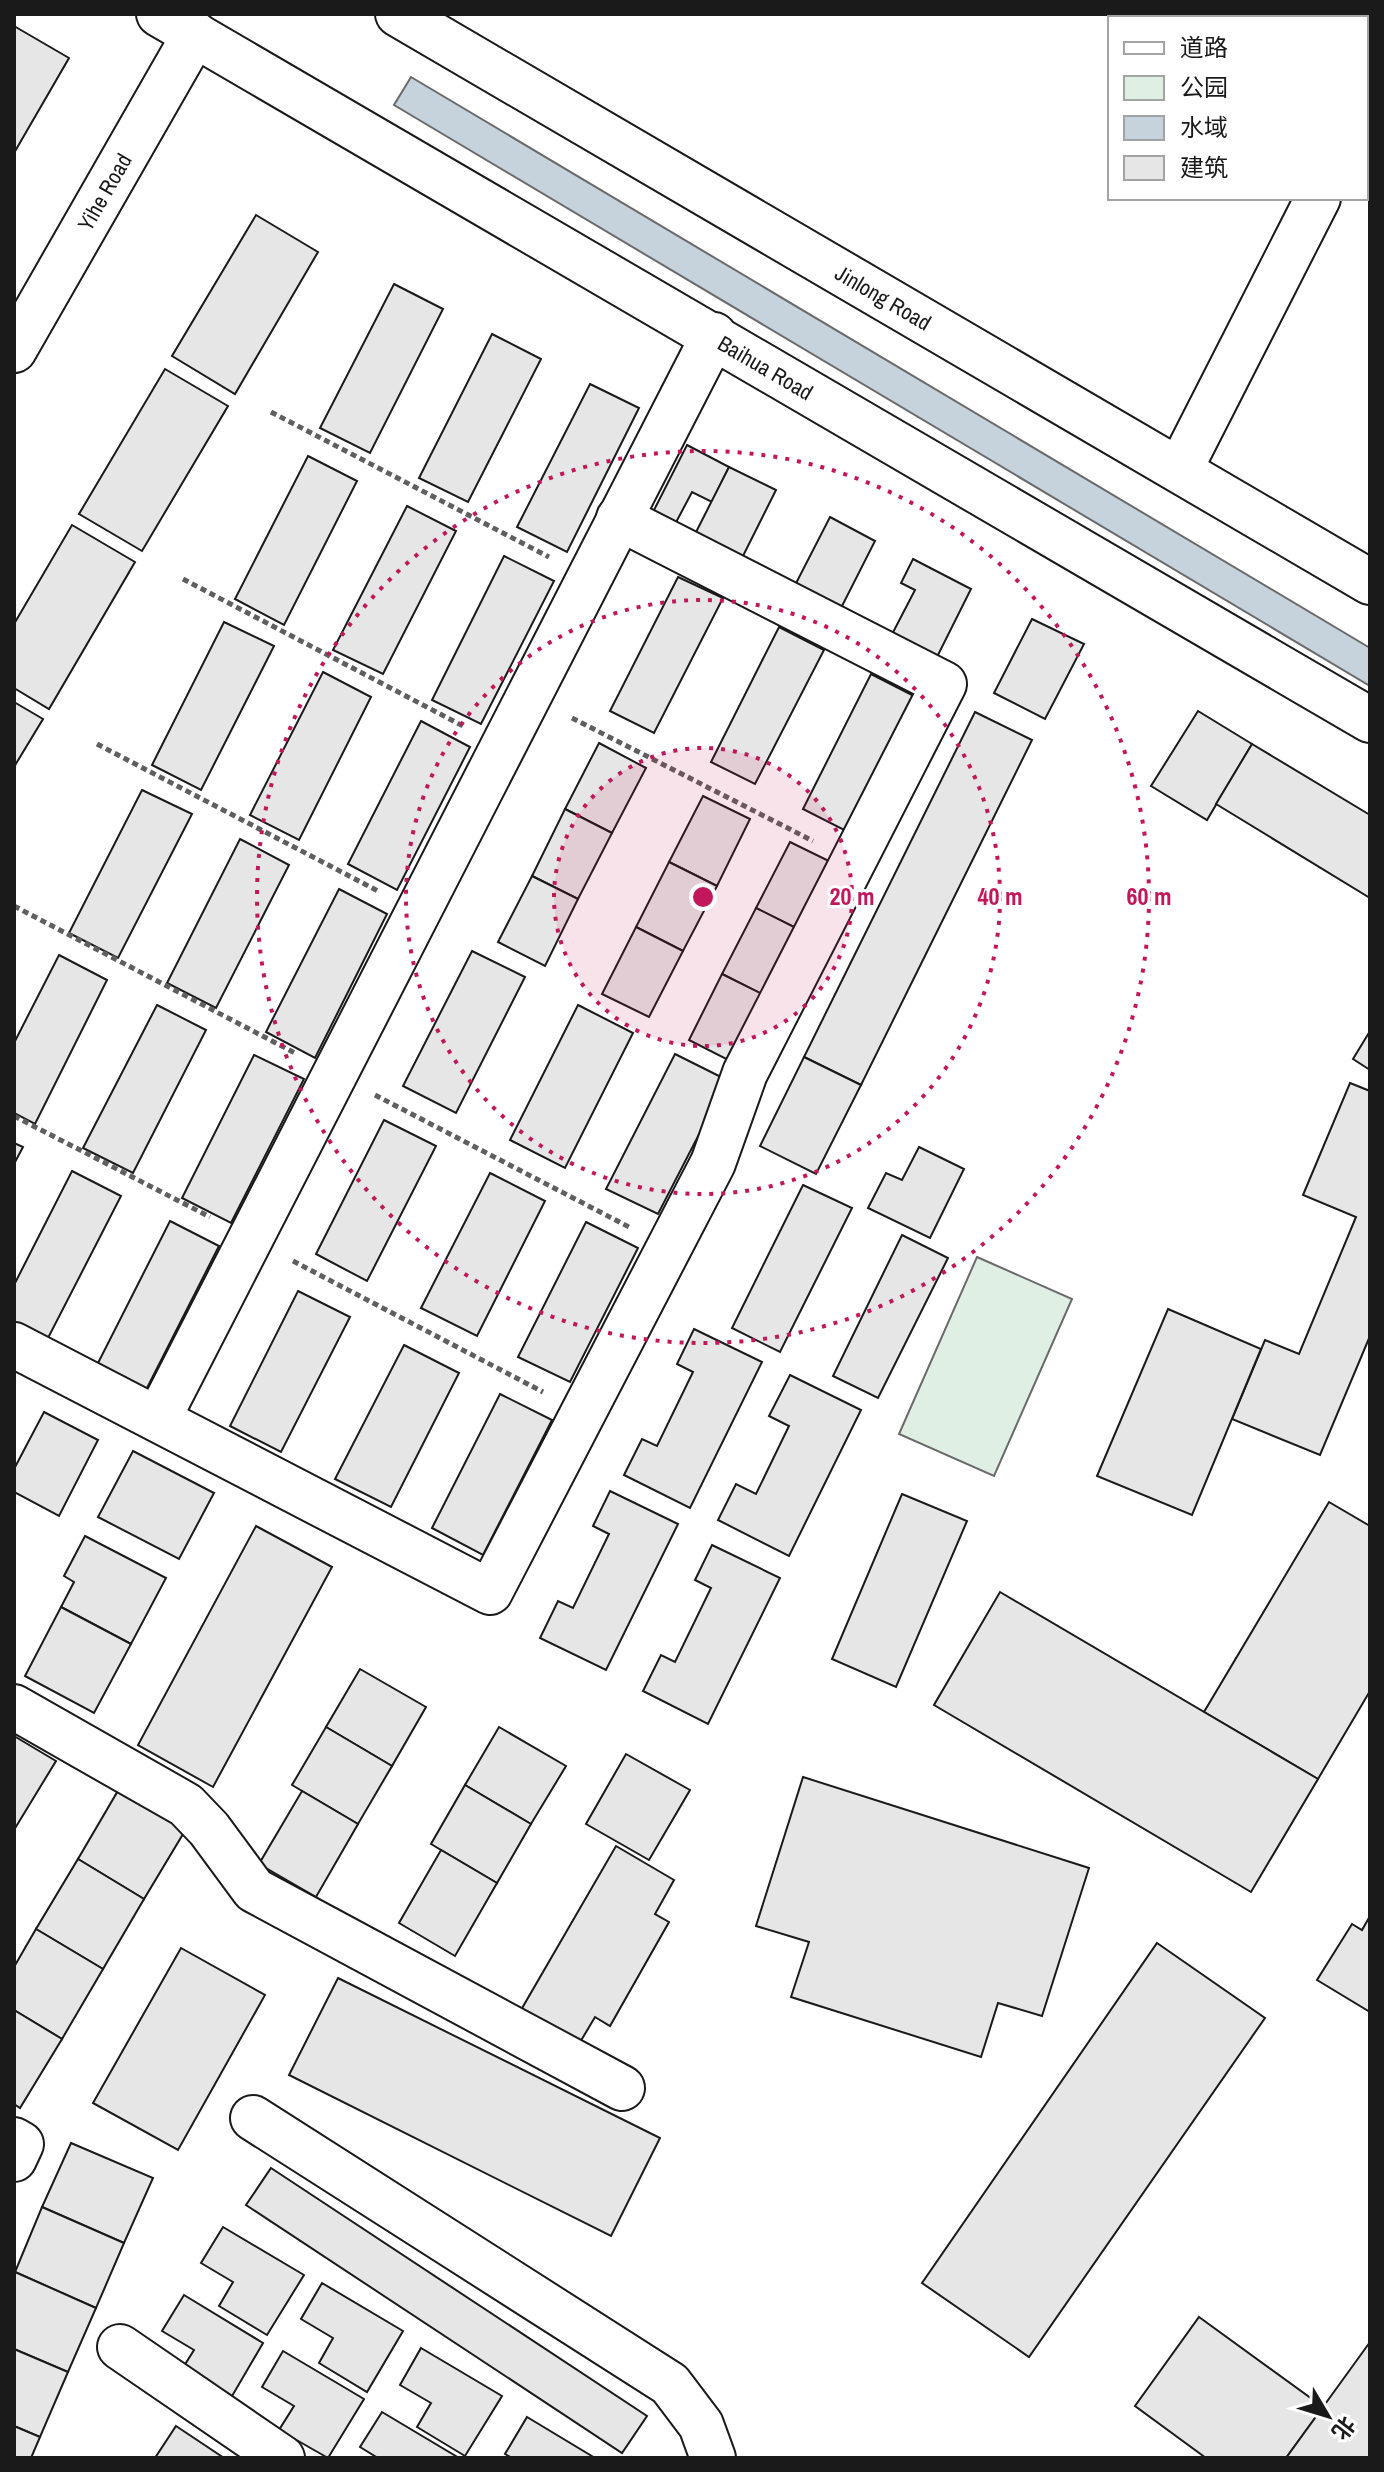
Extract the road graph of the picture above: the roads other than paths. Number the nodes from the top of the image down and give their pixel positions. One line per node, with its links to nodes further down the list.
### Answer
1 (398, 14): 6 (main road, Jinlong Road)
2 (177, 24): 4 (main road, Baihua Road); 5 (main road, Yihe Road)
3 (1317, 200): 6 (main road)
4 (714, 335): 7 (main road); 9 (main road, Baihua Road)
5 (14, 350)
6 (1180, 469): 8 (main road, Jinlong Road)
7 (619, 518): 11 (main road); 11 (main road)
8 (1370, 582)
9 (1370, 720)
10 (14, 1345): 11 (main road)
11 (158, 1419)
12 (14, 1707): 13 (main road)
13 (622, 2088)
14 (253, 2118): 18 (main road)
15 (14, 2140): 16 (main road)
16 (14, 2159)
17 (120, 2347): 19 (main road)
18 (707, 2442)
19 (282, 2458)

